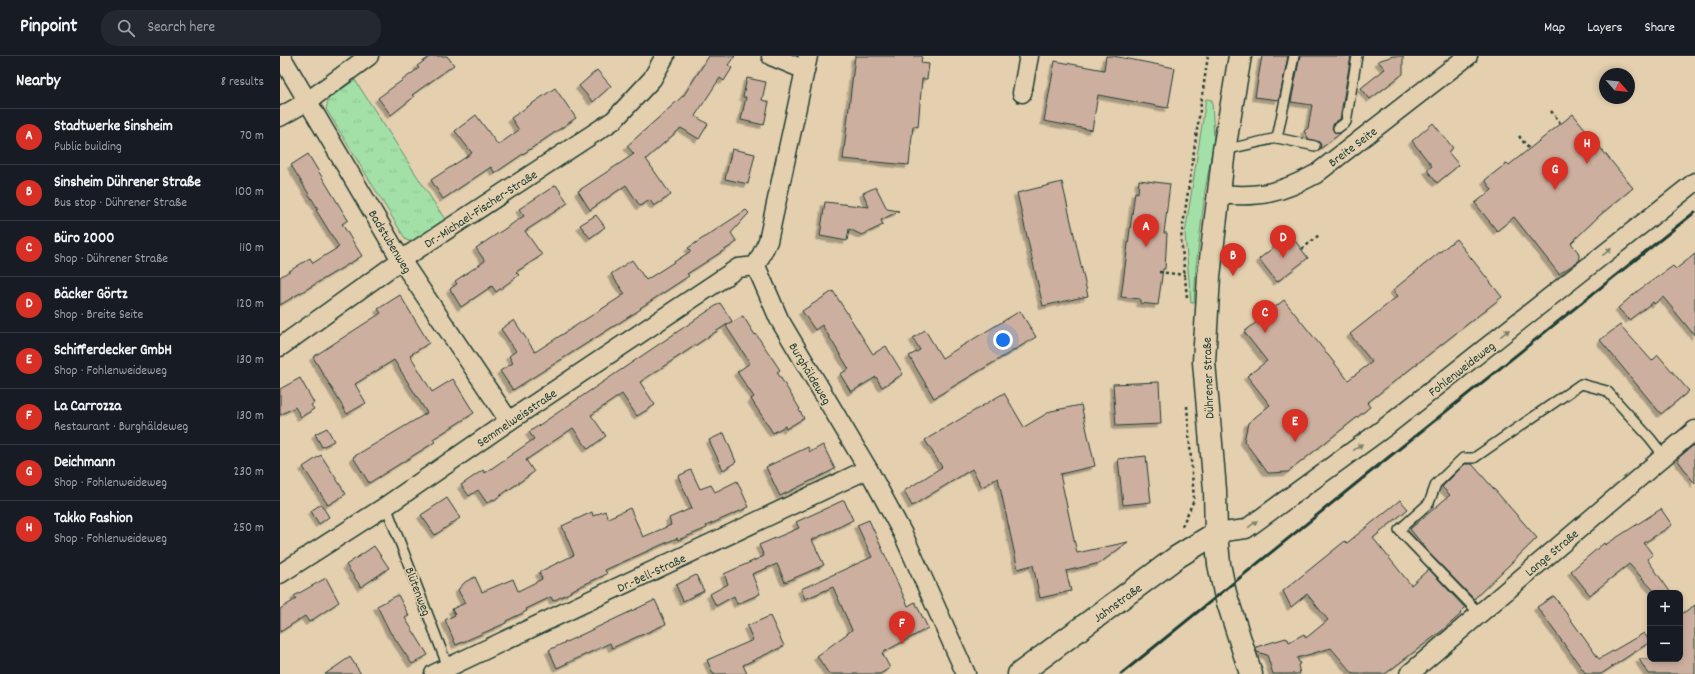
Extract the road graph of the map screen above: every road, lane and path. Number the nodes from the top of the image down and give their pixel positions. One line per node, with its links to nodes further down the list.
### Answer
1 (282, 56): 13 (street, Badstubenweg)
2 (369, 56): 13 (street)
3 (665, 56): 27 (street, Dr.-Michael-Fischer-Straße)
4 (771, 56): 11 (street)
5 (1029, 56): 12 (street)
6 (1208, 56): 30 (path)
7 (1240, 56): 22 (main road, Dührener Straße)
8 (1294, 56): 19 (lane)
9 (1357, 56): 17 (lane)
10 (1468, 56): 24 (street, Breite Seite)
11 (807, 63): 28 (street)
12 (1022, 93)
13 (308, 101): 15 (street); 27 (street, Badstubenweg)
14 (1551, 111): 16 (path)
15 (280, 117)
16 (1561, 124)
17 (1338, 128)
18 (1519, 136): 21 (path)
19 (1277, 138): 20 (lane); 22 (lane)
20 (1315, 146)
21 (1530, 149)
22 (1224, 150): 24 (main road, Dührener Straße)
23 (1695, 182): 40 (street, Fohlenweideweg, one-way to 23)
24 (1220, 194): 40 (main road, Dührener Straße)
25 (1319, 235): 26 (path)
26 (1302, 249)
27 (401, 260): 32 (street, Dr.-Michael-Fischer-Straße); 34 (street, Badstubenweg)
28 (756, 266): 34 (street, Semmelweisstraße); 37 (street, Burghäldeweg)
29 (1159, 272): 30 (path)
30 (1185, 275): 31 (path)
31 (1188, 303)
32 (280, 347)
33 (1187, 404): 39 (path)
34 (509, 421): 38 (street, Semmelweisstraße)
35 (1695, 430): 36 (street, Lange Straße)
36 (1664, 456): 42 (street, Lange Straße); 42 (lane)
37 (868, 469): 43 (street, Dr.-Bell-Straße); 44 (street, Burghäldeweg)
38 (386, 506): 41 (street, Semmelweisstraße); 43 (lane, Blütenweg)
39 (1182, 526)
40 (1216, 533): 45 (main road, Jahnstraße); 46 (main road, Dührener Straße)
41 (280, 574)
42 (1479, 613): 47 (street, Lange Straße)
43 (445, 672)
44 (966, 674)
45 (1019, 674)
46 (1252, 674)
47 (1409, 674)

